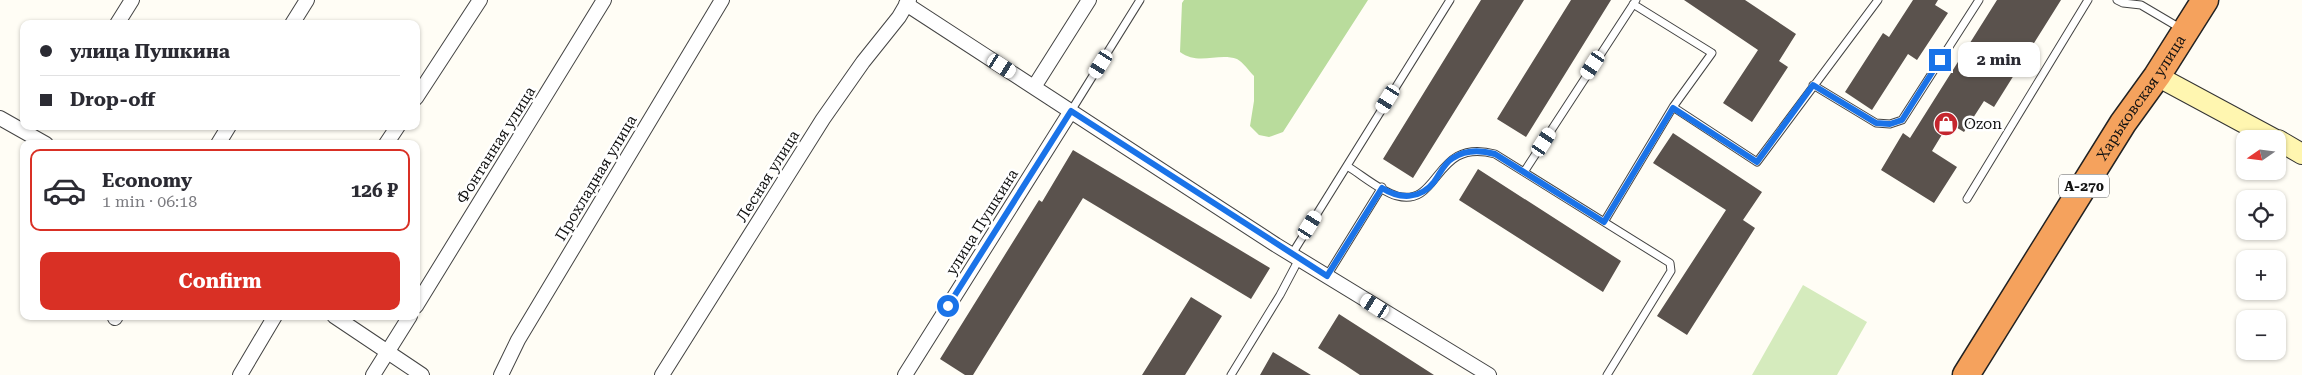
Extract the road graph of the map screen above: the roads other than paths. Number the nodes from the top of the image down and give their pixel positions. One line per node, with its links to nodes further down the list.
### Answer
1 (132, 0): 16 (street)
2 (307, 0): 17 (street)
3 (480, 0): 22 (street)
4 (604, 0): 39 (street, Фонтанная улица)
5 (722, 0): 48 (street, Прохладная улица)
6 (1090, 0): 21 (street)
7 (1140, 0): 24 (lane)
8 (1450, 0): 32 (lane)
9 (1878, 0): 20 (lane)
10 (1979, 0): 20 (lane)
11 (2088, 0): 35 (lane)
12 (2117, 0): 18 (lane)
13 (2205, 0): 18 (highway, Харьковская улица / А-270)
14 (908, 2): 21 (street); 49 (street, Лесная улица)
15 (1634, 2): 23 (lane); 33 (lane)
16 (120, 20)
17 (294, 20)
18 (2185, 31): 19 (highway, Харьковская улица / А-270)
19 (2157, 76): 28 (street); 53 (highway, Харьковская улица / А-270)
20 (1813, 85): 23 (lane)
21 (1034, 87): 24 (street)
22 (420, 92)
23 (1673, 108): 36 (lane)
24 (1071, 111): 37 (street); 44 (street, улица Пушкина)
25 (0, 118): 26 (street)
26 (20, 129)
27 (21, 130): 29 (street)
28 (2257, 130)
29 (39, 140)
30 (2286, 145): 31 (street)
31 (2302, 154)
32 (1347, 166): 34 (lane); 37 (lane)
33 (1524, 172): 34 (lane); 36 (lane)
34 (1382, 188): 38 (lane)
35 (1967, 200)
36 (1604, 222): 52 (lane)
37 (1295, 257): 38 (street); 50 (lane)
38 (1327, 276): 51 (street)
39 (420, 299)
40 (274, 320): 45 (street)
41 (340, 320): 43 (street)
42 (408, 320): 43 (street)
43 (389, 351): 46 (street); 47 (street)
44 (909, 374)
45 (240, 375)
46 (373, 375)
47 (422, 375)
48 (501, 375)
49 (662, 375)
50 (1231, 375)
51 (1489, 375)
52 (1607, 375)
53 (1966, 375)

